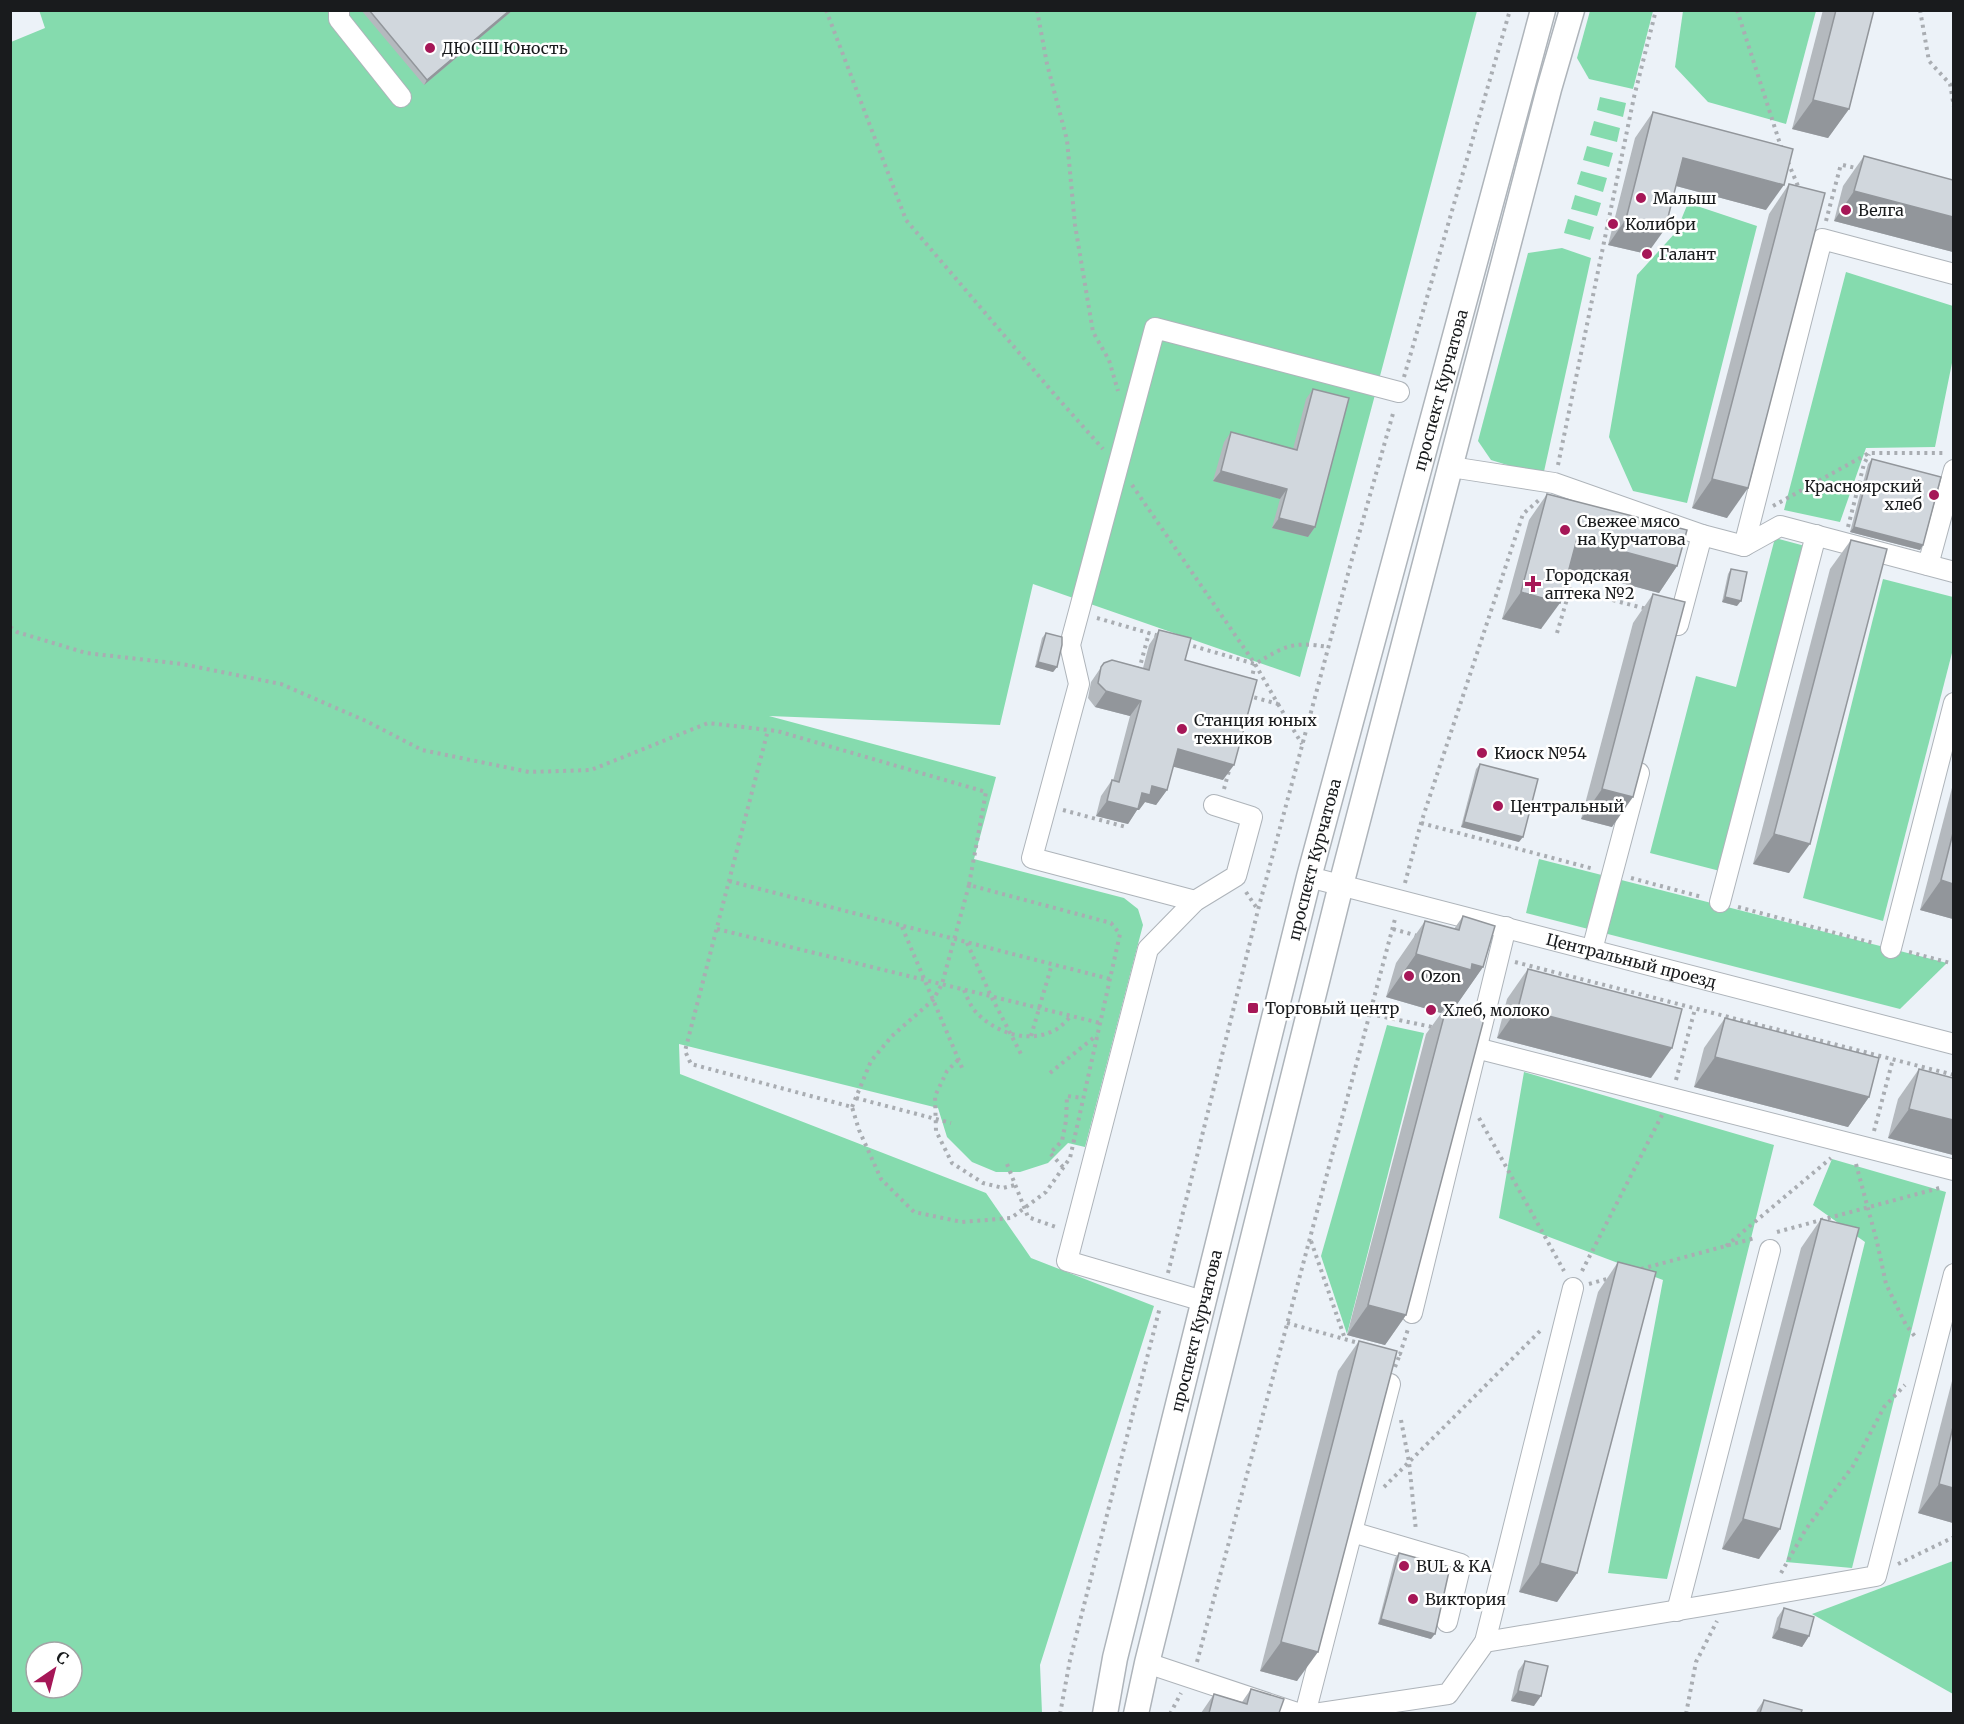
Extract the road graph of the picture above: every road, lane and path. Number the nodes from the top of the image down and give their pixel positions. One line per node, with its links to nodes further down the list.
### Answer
1 (339, 10): 10 (street)
2 (826, 10): 20 (path)
3 (1037, 10): 17 (path)
4 (1510, 10): 16 (path)
5 (1543, 10): 55 (main road, проспект Курчатова)
6 (1572, 10): 21 (main road, проспект Курчатова)
7 (1656, 10): 23 (path)
8 (1737, 10): 13 (path)
9 (1920, 10): 11 (path)
10 (401, 97)
11 (1953, 107)
12 (1865, 171): 14 (path)
13 (1804, 200)
14 (1822, 239): 15 (street); 24 (street)
15 (1953, 274)
16 (1399, 392): 17 (street); 39 (path)
17 (1128, 429): 20 (street)
18 (1869, 453): 19 (path); 24 (path); 27 (path)
19 (1953, 453)
20 (1118, 465): 31 (street); 40 (path)
21 (1451, 467): 23 (street); 58 (main road, проспект Курчатова)
22 (1953, 470): 29 (street)
23 (1554, 483): 25 (street); 52 (path)
24 (1752, 518): 28 (street)
25 (1702, 535): 28 (street); 32 (street)
26 (1816, 535): 27 (street); 28 (street); 61 (street)
27 (1844, 543): 29 (street)
28 (1744, 546)
29 (1928, 565): 30 (street)
30 (1953, 572)
31 (1079, 613): 34 (path); 50 (street)
32 (1680, 618): 35 (path); 37 (street)
33 (10, 627): 46 (path)
34 (1149, 633): 36 (path); 41 (path)
35 (1557, 633)
36 (1159, 636)
37 (1674, 640)
38 (1181, 642): 40 (path)
39 (1328, 647): 40 (path); 47 (path)
40 (1255, 664): 42 (path); 44 (path)
41 (1138, 673)
42 (1250, 685)
43 (1953, 703): 69 (street)
44 (1278, 704): 45 (path); 47 (path)
45 (1247, 706)
46 (768, 730): 56 (path); 57 (path)
47 (1302, 744): 117 (path)
48 (1645, 751): 54 (street)
49 (1232, 759): 51 (path)
50 (1047, 806): 53 (path); 60 (street)
51 (1217, 806): 60 (street)
52 (1421, 823): 54 (path); 59 (path)
53 (1126, 827)
54 (1613, 873): 61 (path); 70 (street)
55 (1309, 877): 58 (street, Центральный проезд); 118 (main road, проспект Курчатова)
56 (729, 881): 62 (path); 64 (path)
57 (969, 885): 67 (path); 74 (path)
58 (1341, 885): 59 (street, Центральный проезд); 141 (main road, проспект Курчатова)
59 (1400, 900): 63 (street, Центральный проезд); 65 (path)
60 (1195, 901): 111 (street)
61 (1720, 902): 69 (path)
62 (902, 926): 67 (path); 75 (path)
63 (1506, 927): 70 (street, Центральный проезд); 71 (street)
64 (717, 929): 75 (path); 101 (path)
65 (1393, 929): 66 (path); 82 (path)
66 (1424, 937)
67 (954, 939): 68 (path); 76 (path)
68 (967, 943): 72 (path); 78 (path)
69 (1891, 948): 73 (path)
70 (1592, 950): 89 (street, Центральный проезд)
71 (1498, 957): 81 (path); 90 (street)
72 (1052, 964): 74 (path); 80 (path)
73 (1953, 964)
74 (1110, 979): 84 (path)
75 (924, 980): 76 (path); 79 (path)
76 (942, 984): 77 (path); 79 (path)
77 (964, 989): 78 (path); 86 (path)
78 (991, 996): 80 (path); 86 (path)
79 (933, 1000): 93 (path); 99 (path)
80 (1039, 1008): 83 (path); 88 (path)
81 (1695, 1009): 92 (path); 98 (path)
82 (1370, 1014): 85 (path); 112 (path)
83 (1072, 1016): 84 (path); 88 (path)
84 (1100, 1023): 87 (path)
85 (1446, 1030)
86 (1011, 1035): 88 (path); 91 (path)
87 (1098, 1035): 95 (path); 100 (path)
88 (1031, 1036)
89 (1953, 1044)
90 (1476, 1048): 97 (street); 98 (street)
91 (1021, 1054)
92 (1893, 1059): 96 (path); 105 (path)
93 (958, 1060): 94 (path); 102 (path)
94 (963, 1071)
95 (1050, 1073)
96 (1953, 1075)
97 (1466, 1093): 116 (path); 119 (street)
98 (1671, 1097): 104 (street); 116 (path)
99 (856, 1098): 101 (path); 102 (path)
100 (1083, 1098): 107 (path); 107 (path)
101 (852, 1107): 110 (path)
102 (936, 1119): 103 (path); 109 (path)
103 (951, 1123)
104 (1850, 1143): 105 (street); 113 (path); 125 (path)
105 (1869, 1148): 108 (street)
106 (1007, 1164): 109 (path)
107 (1064, 1168): 110 (path)
108 (1953, 1170)
109 (1015, 1185): 110 (path)
110 (1024, 1208): 111 (path)
111 (1074, 1233): 117 (street)
112 (1310, 1239): 120 (path); 122 (path)
113 (1726, 1246)
114 (1770, 1250): 138 (street)
115 (1953, 1274): 125 (street)
116 (1574, 1288): 140 (street)
117 (1164, 1290): 118 (street); 143 (path)
118 (1203, 1301): 144 (main road, проспект Курчатова)
119 (1412, 1313): 124 (path)
120 (1287, 1323): 122 (path); 142 (path)
121 (1546, 1324): 129 (path)
122 (1346, 1340): 123 (path)
123 (1367, 1345)
124 (1389, 1351)
125 (1932, 1357): 136 (street)
126 (1908, 1382): 135 (path)
127 (1390, 1384): 130 (street)
128 (1401, 1418): 129 (path)
129 (1409, 1462): 130 (path); 134 (path)
130 (1354, 1524): 134 (street); 148 (street)
131 (1953, 1537): 132 (path)
132 (1944, 1541): 133 (path); 136 (path)
133 (1953, 1544)
134 (1418, 1552): 139 (street)
135 (1772, 1575)
136 (1876, 1576): 137 (street)
137 (1727, 1602): 138 (street); 150 (path)
138 (1677, 1611): 140 (street)
139 (1447, 1622)
140 (1485, 1642): 149 (street)
141 (1146, 1663): 142 (street); 145 (main road, проспект Курчатова)
142 (1189, 1677): 146 (path); 147 (street)
143 (1060, 1713)
144 (1105, 1713)
145 (1136, 1713)
146 (1170, 1713)
147 (1300, 1713)
148 (1305, 1713)
149 (1314, 1713)
150 (1686, 1713)

